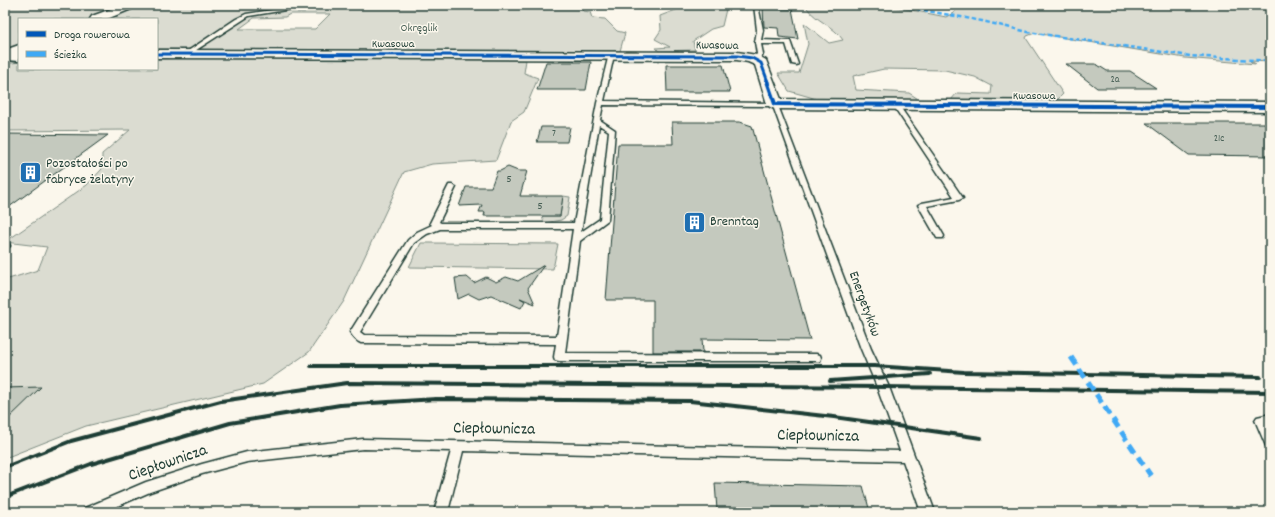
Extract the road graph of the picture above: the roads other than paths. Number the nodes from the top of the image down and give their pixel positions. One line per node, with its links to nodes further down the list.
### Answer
1 (132, 5): 4 (street)
2 (314, 5): 8 (lane)
3 (756, 5): 5 (lane)
4 (99, 18)
5 (758, 42): 12 (lane); 13 (lane)
6 (18, 49): 9 (street)
7 (158, 54): 8 (street, Kwasowa)
8 (188, 54): 10 (street, Kwasowa)
9 (5, 55): 11 (street)
10 (611, 55): 12 (street, Kwasowa); 14 (lane)
11 (18, 56)
12 (756, 59): 15 (street, Kwasowa)
13 (795, 64)
14 (600, 103): 15 (lane); 18 (lane)
15 (775, 104): 16 (street, Kwasowa); 29 (lane, Energetyków)
16 (896, 105): 17 (street, Kwasowa); 22 (lane)
17 (1270, 107)
18 (597, 121): 21 (lane); 23 (lane)
19 (452, 187): 20 (lane)
20 (440, 226): 21 (lane); 24 (lane)
21 (578, 226): 23 (lane)
22 (940, 236)
23 (576, 240): 24 (lane)
24 (561, 340): 25 (lane)
25 (816, 358)
26 (1270, 419): 27 (lane)
27 (1270, 443)
28 (458, 446): 29 (lane, Ciepłownicza); 30 (lane, Ciepłownicza); 31 (lane)
29 (908, 456): 32 (lane, Energetyków)
30 (90, 512)
31 (442, 512)
32 (928, 512)

